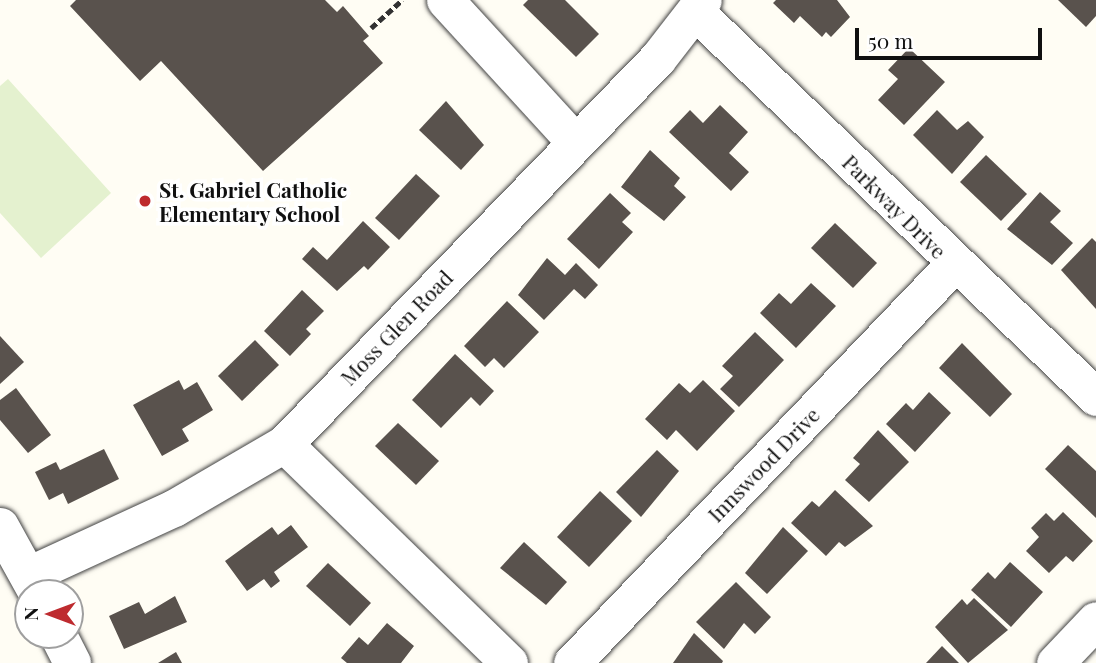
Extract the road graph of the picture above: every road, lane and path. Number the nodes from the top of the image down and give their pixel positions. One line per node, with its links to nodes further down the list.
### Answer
1 (402, 0): 4 (path)
2 (445, 0): 5 (street)
3 (700, 7): 5 (street, Moss Glen Road); 6 (street, Parkway Drive)
4 (370, 28)
5 (574, 141): 8 (street, Moss Glen Road)
6 (954, 264): 7 (street, Parkway Drive); 14 (street, Innswood Drive)
7 (1096, 397)
8 (284, 444): 11 (street, Moss Glen Road); 13 (street)
9 (0, 526): 10 (street)
10 (29, 579)
11 (41, 579)
12 (1096, 620): 15 (street)
13 (509, 663)
14 (572, 663)
15 (1055, 663)

